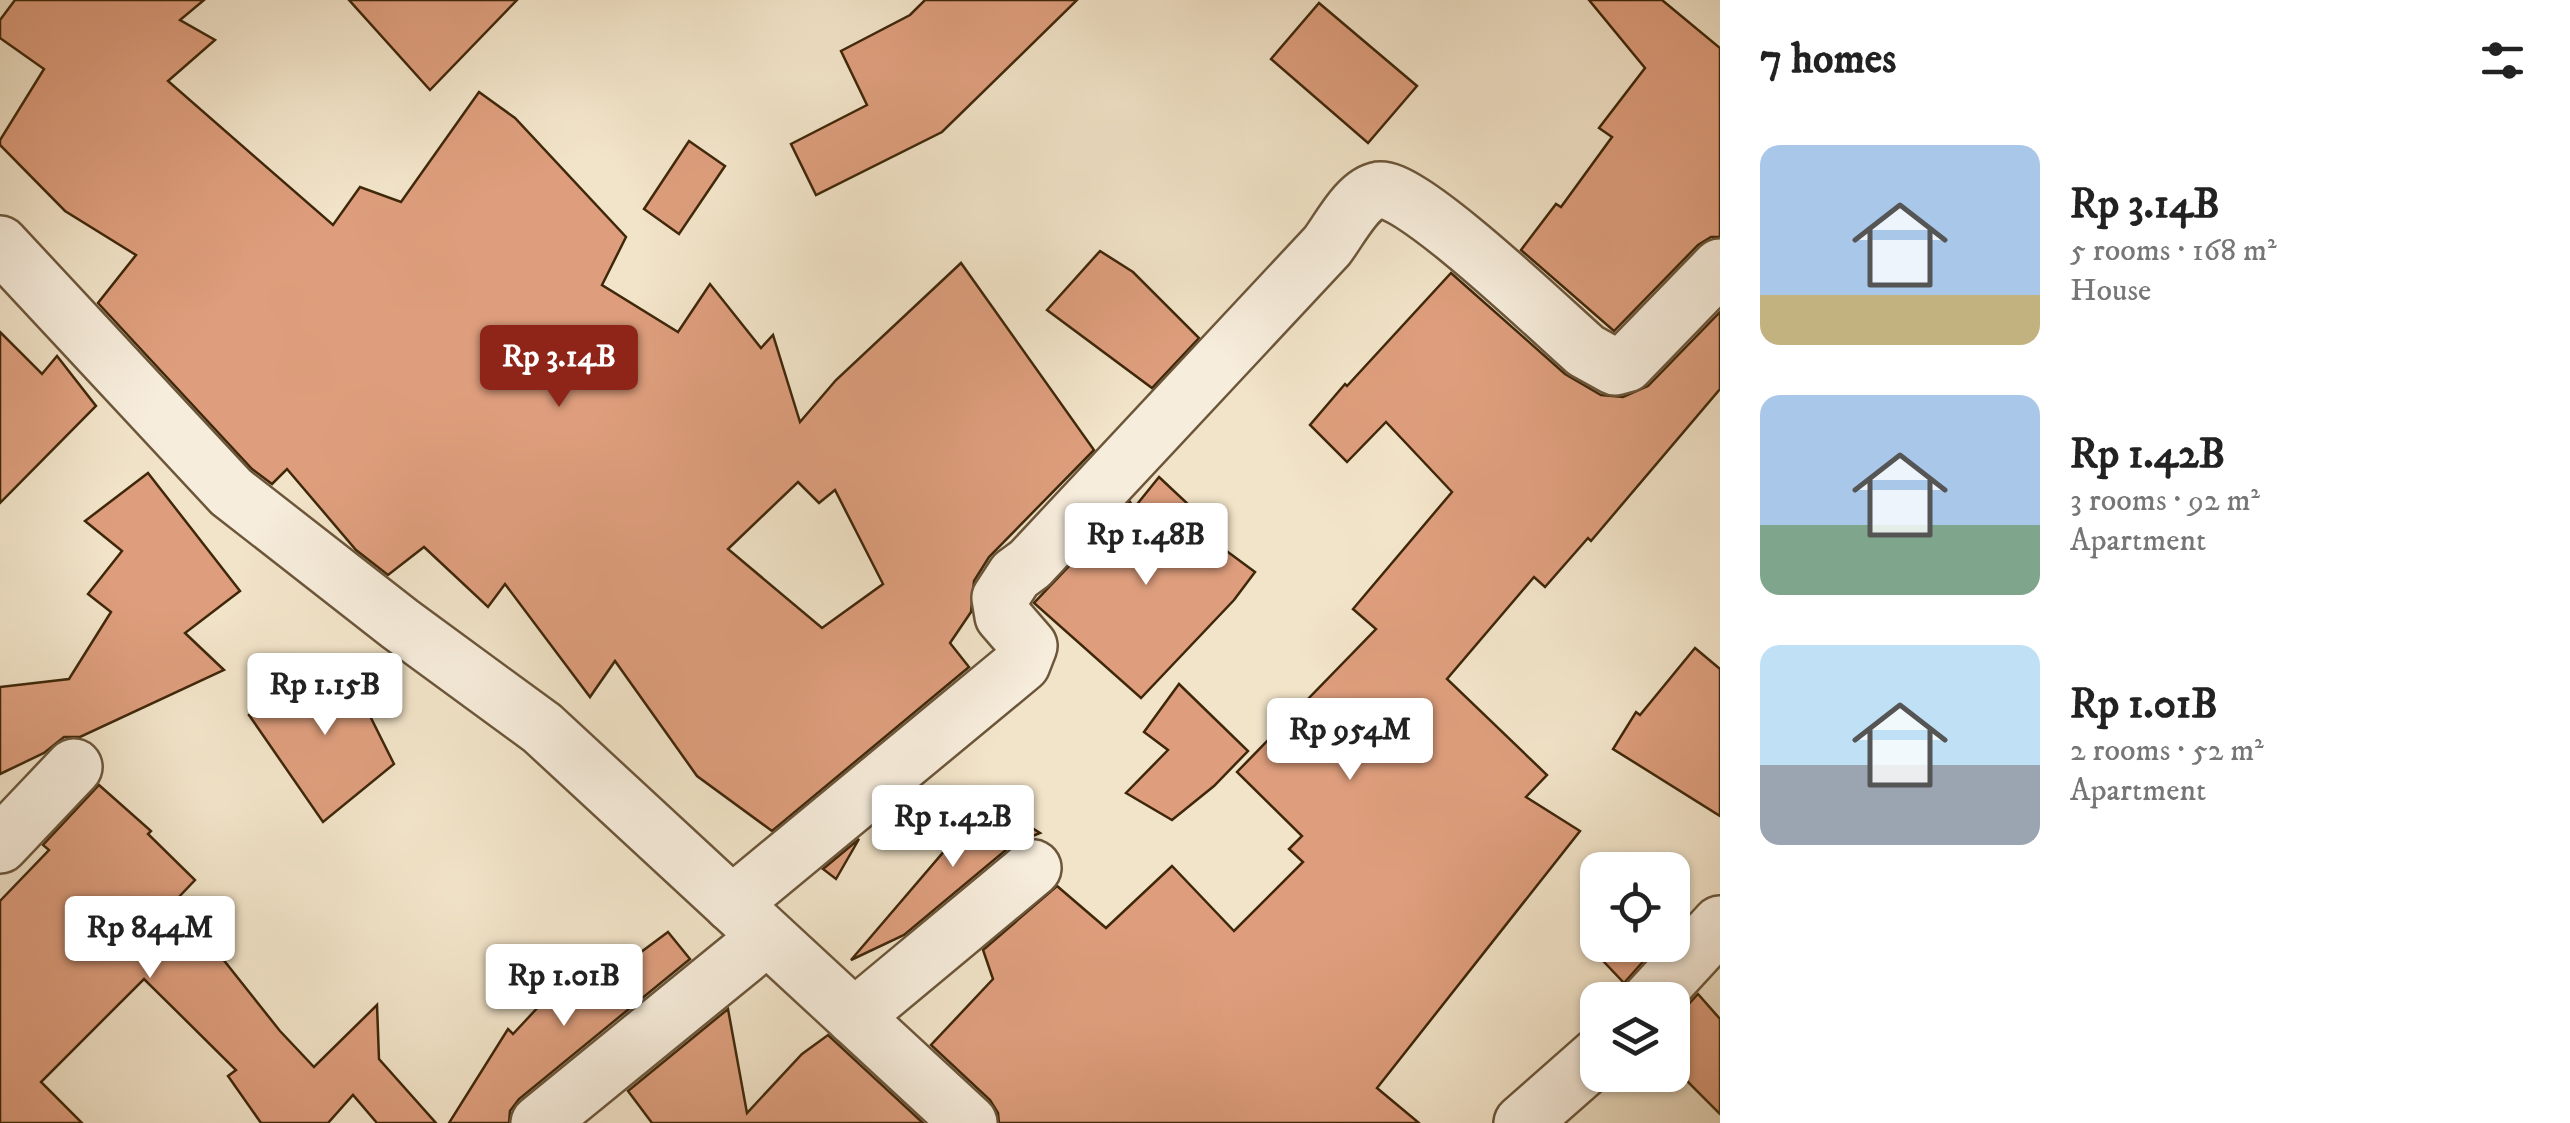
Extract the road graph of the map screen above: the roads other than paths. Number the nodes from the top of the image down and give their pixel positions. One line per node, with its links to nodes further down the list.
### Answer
1 (0, 244): 6 (street)
2 (1720, 267): 6 (street)
3 (74, 768): 4 (street)
4 (0, 845)
5 (1033, 868): 9 (street)
6 (750, 920): 9 (street); 11 (street)
7 (1720, 924): 8 (street)
8 (1667, 982)
9 (854, 1017): 12 (street)
10 (1580, 1072): 13 (street)
11 (538, 1123)
12 (969, 1123)
13 (1522, 1123)

